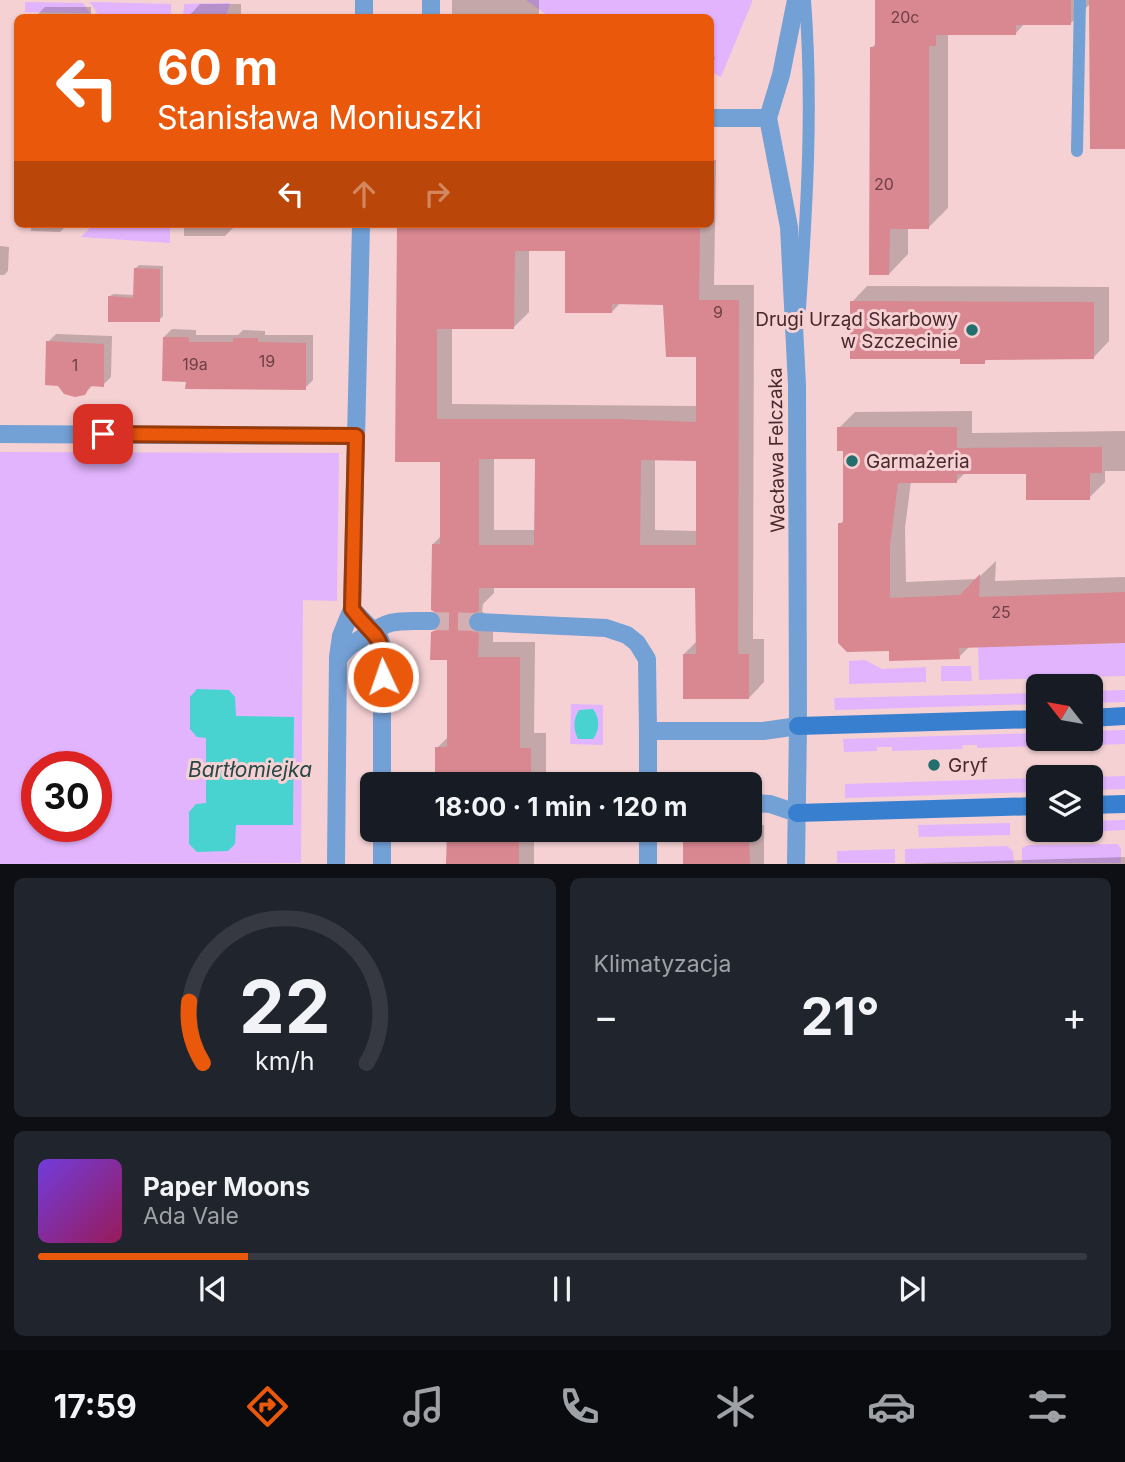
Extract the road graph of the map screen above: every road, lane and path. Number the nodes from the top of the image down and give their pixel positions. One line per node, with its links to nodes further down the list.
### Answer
1 (796, 0): 5 (street, Wacława Felczaka)
2 (805, 0): 8 (lane)
3 (1080, 0): 6 (lane)
4 (714, 118): 5 (street)
5 (768, 118): 8 (street, Wacława Felczaka)
6 (1077, 150)
7 (361, 228): 10 (street)
8 (796, 371): 19 (street, Wacława Felczaka)
9 (0, 434): 10 (street)
10 (356, 436): 11 (street)
11 (352, 609): 14 (street); 15 (street)
12 (431, 621): 14 (street)
13 (478, 622): 20 (street)
14 (372, 631): 15 (street); 21 (street)
15 (338, 660): 30 (street)
16 (1125, 716): 17 (street)
17 (1103, 717)
18 (1026, 719): 19 (street)
19 (798, 726): 20 (street); 27 (street, Wacława Felczaka)
20 (648, 731): 22 (street)
21 (382, 772)
22 (648, 772)
23 (1125, 803): 25 (street)
24 (762, 804): 27 (street)
25 (1103, 804)
26 (1026, 806): 27 (street)
27 (797, 813): 33 (street, Wacława Felczaka)
28 (382, 842): 31 (street)
29 (648, 842): 32 (street)
30 (336, 863)
31 (382, 863)
32 (648, 863)
33 (796, 863)

